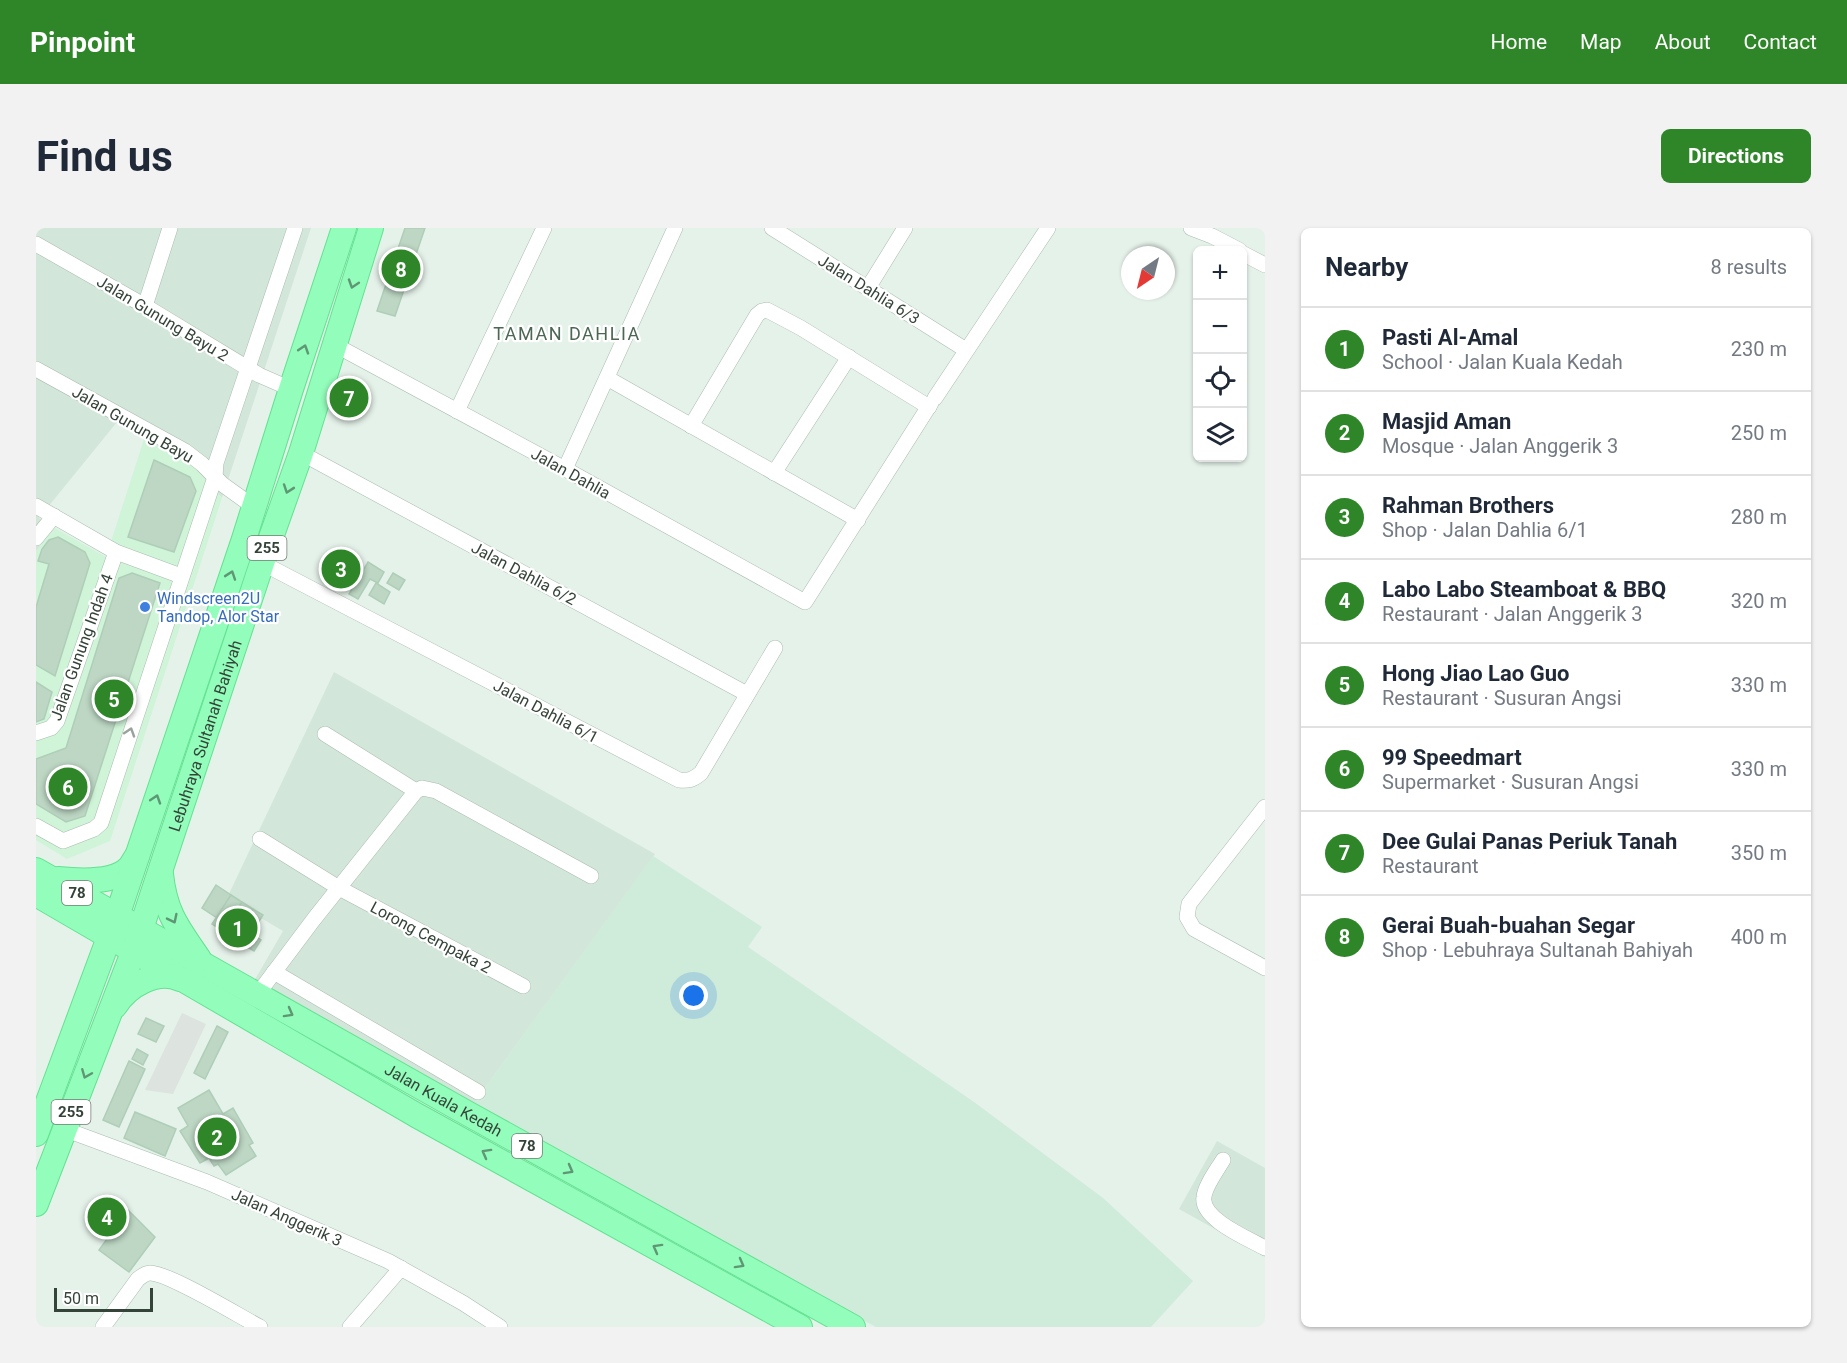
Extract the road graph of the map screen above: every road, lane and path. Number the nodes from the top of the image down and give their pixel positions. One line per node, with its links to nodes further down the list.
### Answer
1 (170, 228): 16 (street)
2 (295, 228): 20 (street)
3 (344, 228): 23 (main road, Lebuhraya Sultanah Bahiyah / 255, one-way to 3)
4 (371, 228): 17 (main road, Lebuhraya Sultanah Bahiyah / 255, one-way to 17)
5 (544, 228): 25 (street)
6 (675, 228): 22 (street)
7 (772, 228): 15 (street, Jalan Dahlia 6/3)
8 (905, 228): 15 (street)
9 (1048, 228): 18 (street)
10 (1191, 228): 12 (street)
11 (36, 244): 16 (street, Jalan Gunung Bayu 2)
12 (1230, 246)
13 (1247, 256): 14 (street)
14 (1265, 266)
15 (868, 288): 18 (street, Jalan Dahlia 6/3)
16 (145, 306): 20 (street, Jalan Gunung Bayu 2)
17 (335, 345): 25 (street, Jalan Dahlia); 27 (main road, Lebuhraya Sultanah Bahiyah / 255)
18 (966, 350): 24 (street)
19 (849, 357): 24 (street); 26 (street); 29 (street)
20 (248, 368): 23 (street, Jalan Gunung Bayu 2); 30 (street)
21 (36, 369): 30 (street, Jalan Gunung Bayu)
22 (607, 378): 26 (street); 28 (street)
23 (291, 389): 32 (main road, Lebuhraya Sultanah Bahiyah / 255)
24 (932, 402): 34 (street)
25 (457, 411): 28 (street, Jalan Dahlia)
26 (692, 426): 29 (street)
27 (301, 453): 37 (main road, Lebuhraya Sultanah Bahiyah / 255, one-way to 37); 40 (street, Jalan Dahlia 6/2)
28 (565, 469): 34 (street, Jalan Dahlia)
29 (774, 473): 34 (street)
30 (215, 477): 32 (street, Jalan Gunung Bayu); 38 (street)
31 (36, 506): 33 (street)
32 (254, 507): 47 (main road, Lebuhraya Sultanah Bahiyah / 255, one-way to 32)
33 (54, 516): 35 (street); 36 (street)
34 (858, 520)
35 (36, 538)
36 (116, 552): 38 (street); 41 (street, Jalan Gunung Indah 4)
37 (262, 563): 40 (street, Jalan Dahlia 6/1); 48 (main road, Lebuhraya Sultanah Bahiyah / 255)
38 (181, 576): 45 (street, one-way to 38)
39 (775, 648): 40 (street, Jalan Dahlia 6/1)
40 (747, 694)
41 (36, 733)
42 (325, 734): 43 (street)
43 (416, 791): 49 (street); 51 (street)
44 (1265, 807): 55 (street)
45 (36, 826)
46 (260, 839): 51 (street, Lorong Cempaka 2)
47 (137, 855): 50 (main road); 53 (main road, Lebuhraya Sultanah Bahiyah / 255)
48 (161, 868): 54 (main road, Lebuhraya Sultanah Bahiyah / 255); 57 (main road, one-way to 57)
49 (591, 876)
50 (41, 881): 52 (main road, Jalan Kuala Kedah / 78); 53 (main road, Jalan Kuala Kedah / 78)
51 (339, 888): 56 (street); 58 (street, Lorong Cempaka 2)
52 (82, 920): 53 (main road, Jalan Kuala Kedah / 78); 59 (main road)
53 (113, 926): 54 (main road, Jalan Kuala Kedah / 78); 59 (main road, Lebuhraya Sultanah Bahiyah / 255)
54 (137, 940): 57 (main road, Jalan Kuala Kedah / 78); 61 (main road, Lebuhraya Sultanah Bahiyah / 255)
55 (1265, 968)
56 (274, 972): 60 (street); 63 (street)
57 (197, 974): 60 (main road, Jalan Kuala Kedah / 78); 61 (main road); 64 (main road, Jalan Kuala Kedah / 78)
58 (523, 986)
59 (91, 989): 66 (main road, Lebuhraya Sultanah Bahiyah / 255)
60 (257, 995): 62 (main road, Jalan Kuala Kedah / 78, one-way to 62)
61 (107, 1020): 65 (main road, Lebuhraya Sultanah Bahiyah / 255, one-way to 65)
62 (429, 1092): 64 (main road); 76 (main road, Jalan Kuala Kedah / 78, one-way to 76)
63 (478, 1092)
64 (416, 1115): 75 (main road, Jalan Kuala Kedah / 78, one-way to 64)
65 (64, 1129): 68 (main road, Lebuhraya Sultanah Bahiyah / 255); 70 (street, Jalan Anggerik 3)
66 (36, 1134)
67 (1223, 1160): 69 (street)
68 (36, 1204)
69 (1265, 1248)
70 (401, 1268): 73 (street); 74 (street, Jalan Anggerik 3)
71 (103, 1327): 72 (street)
72 (260, 1327)
73 (350, 1327)
74 (500, 1327)
75 (800, 1327)
76 (853, 1327)

